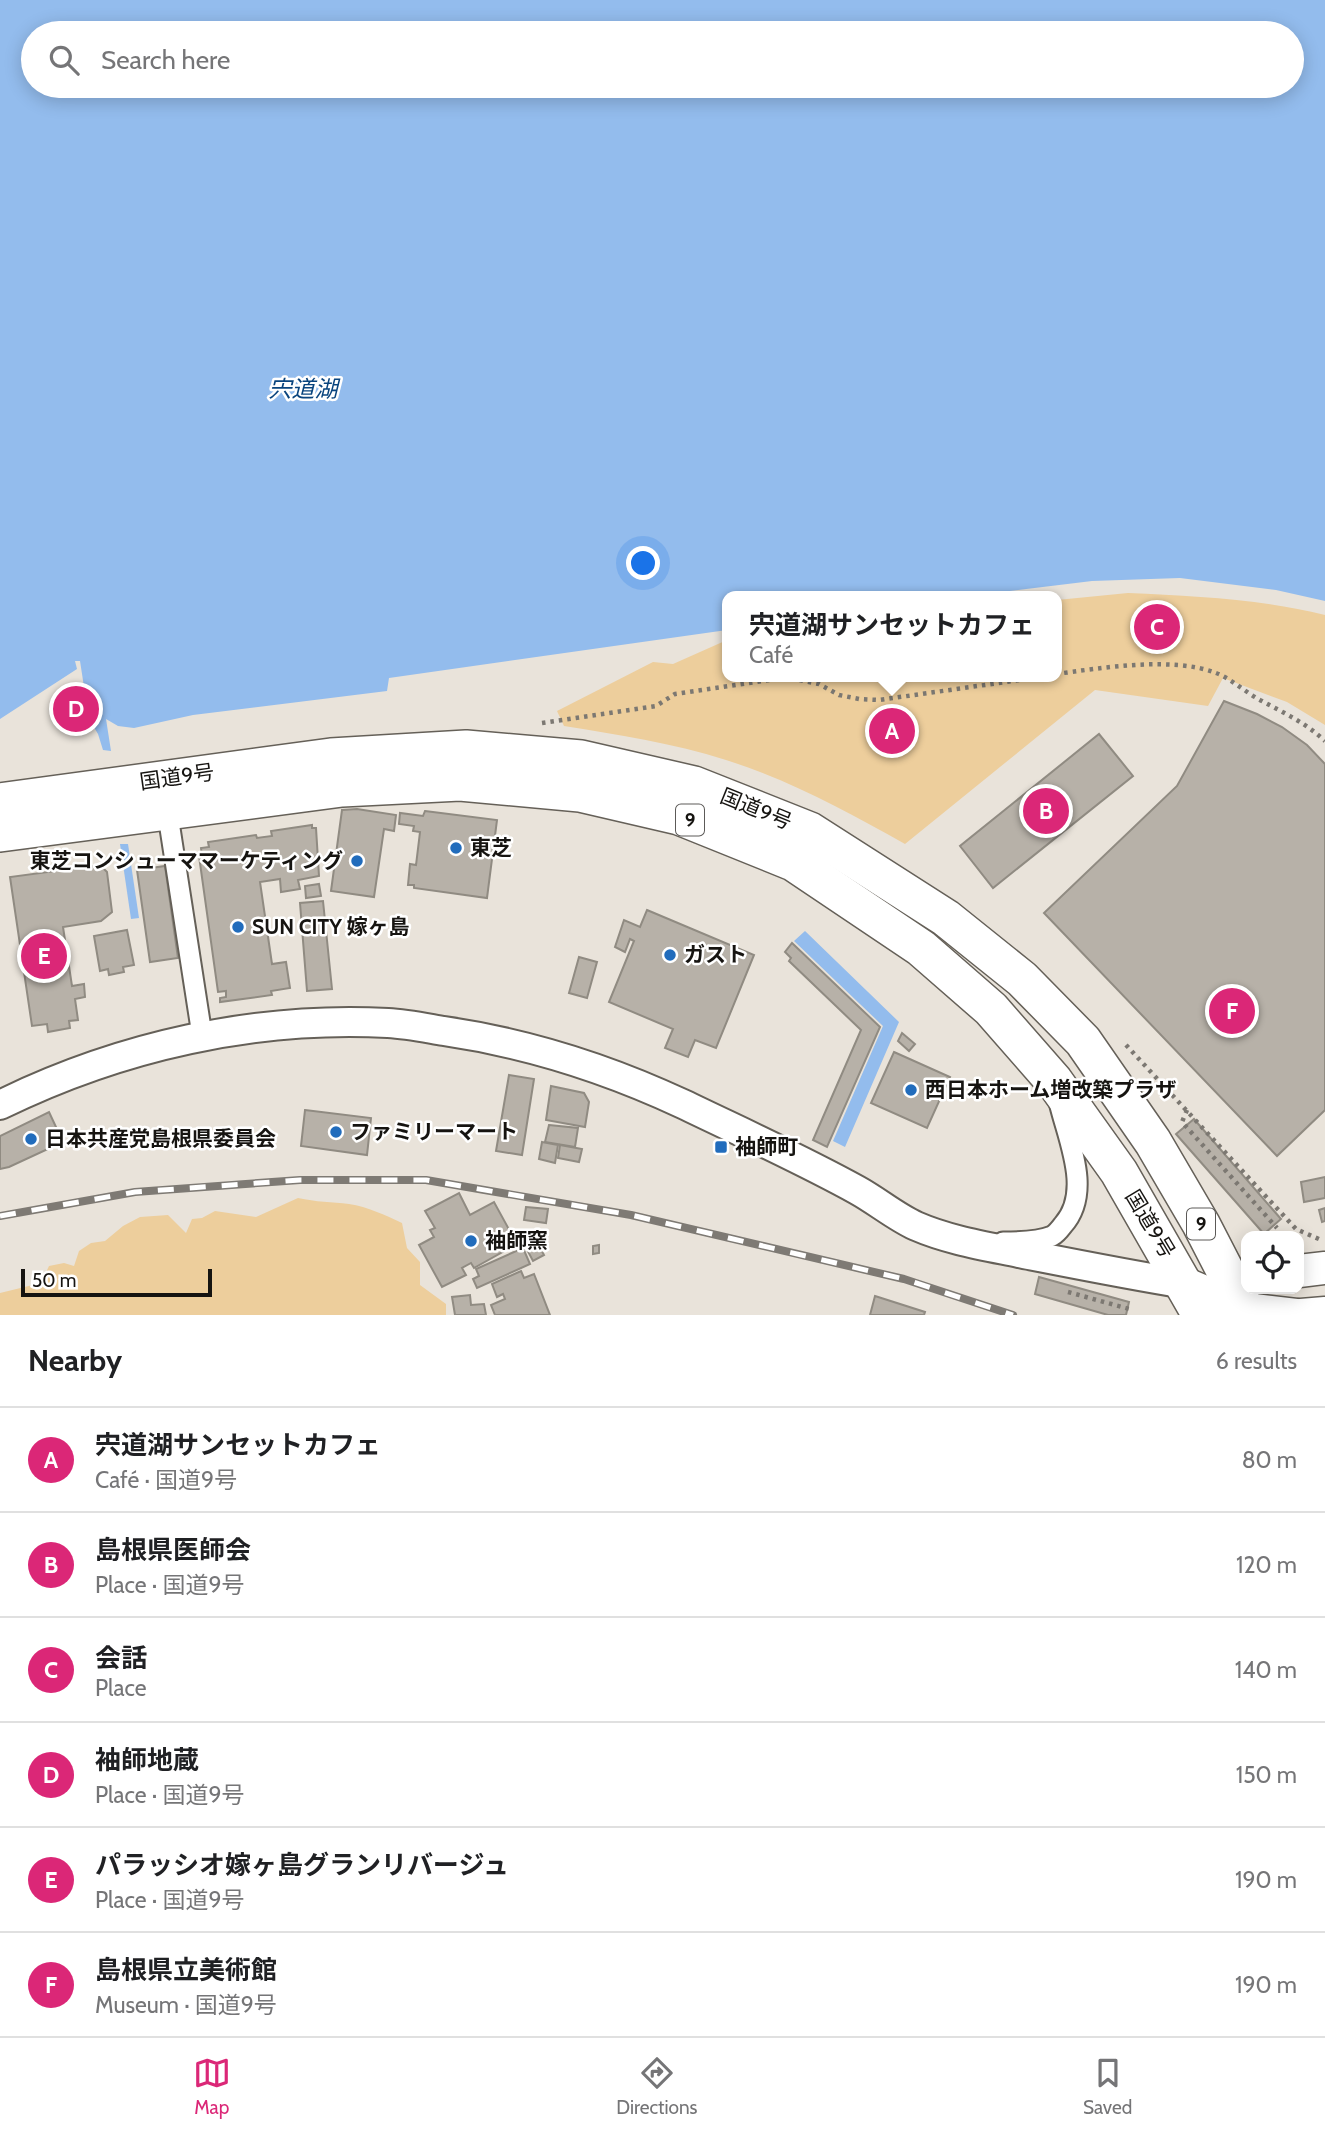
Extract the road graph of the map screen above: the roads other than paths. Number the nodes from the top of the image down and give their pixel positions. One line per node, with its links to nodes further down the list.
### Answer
1 (0, 802): 10 (highway, 国道9号 / 9)
2 (167, 809): 3 (highway, 国道9号 / 9); 4 (street); 5 (highway, 国道9号 / 9)
3 (0, 833)
4 (202, 1035): 6 (street); 7 (street)
5 (1054, 1081): 7 (street); 13 (highway, 国道9号 / 9)
6 (0, 1105)
7 (967, 1242): 13 (street)
8 (1325, 1268): 9 (main road)
9 (1304, 1270)
10 (1241, 1282)
11 (1241, 1286): 13 (main road)
12 (1260, 1294): 15 (main road)
13 (1193, 1300)
14 (1325, 1313): 15 (main road)
15 (1299, 1315)

